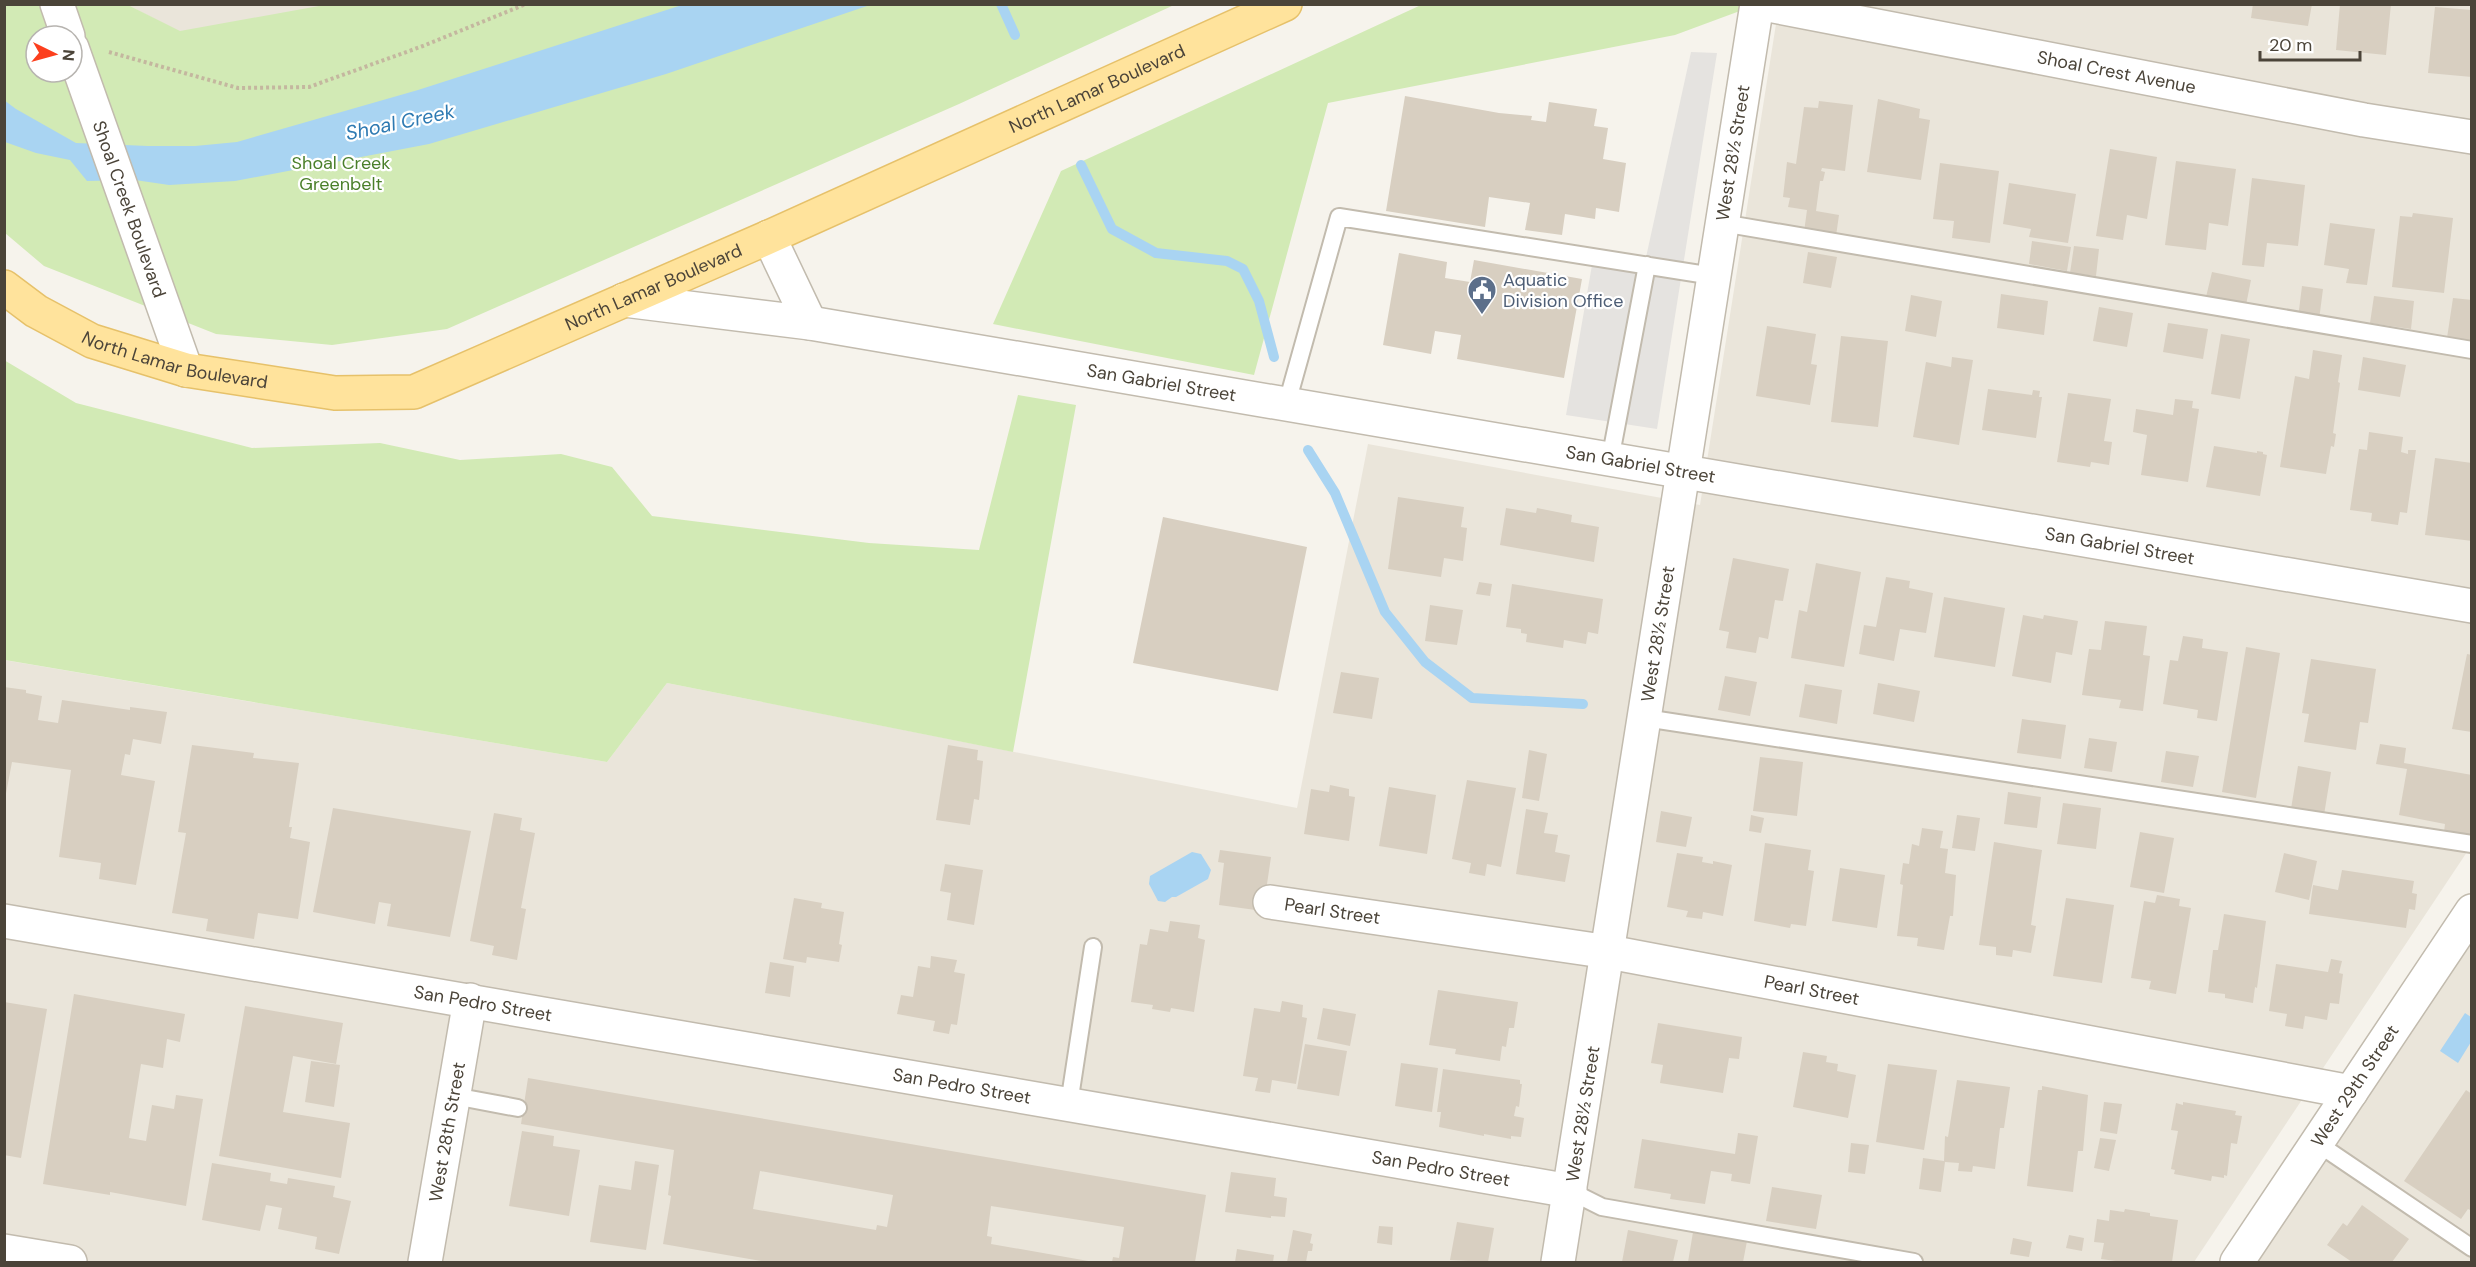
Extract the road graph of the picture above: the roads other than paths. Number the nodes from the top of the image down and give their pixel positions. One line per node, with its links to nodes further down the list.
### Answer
1 (57, 4): 5 (street)
2 (1285, 4): 9 (main road, North Lamar Boulevard)
3 (1757, 4): 8 (street, West 28½ Street)
4 (1763, 4): 7 (street, Shoal Crest Avenue)
5 (64, 24)
6 (84, 80): 16 (street, Shoal Creek Boulevard)
7 (2472, 137)
8 (1722, 223): 11 (street, West 28½ Street); 15 (lane)
9 (769, 237): 13 (main road, North Lamar Boulevard); 14 (street)
10 (1647, 265): 11 (lane); 17 (lane); 18 (lane)
11 (1713, 276): 19 (street, West 28½ Street)
12 (4, 287): 16 (main road, North Lamar Boulevard)
13 (624, 300): 14 (street, San Gabriel Street); 16 (main road, North Lamar Boulevard)
14 (810, 323): 17 (street, San Gabriel Street)
15 (2472, 350)
16 (186, 370)
17 (1287, 404): 18 (street, San Gabriel Street)
18 (1610, 460): 19 (street, San Gabriel Street)
19 (1682, 473): 20 (street, San Gabriel Street); 21 (street, West 28½ Street)
20 (2472, 606)
21 (1645, 717): 22 (lane); 27 (street, West 28½ Street)
22 (2472, 844)
23 (1270, 902): 27 (street, Pearl Street)
24 (2472, 911): 29 (street, West 29th Street)
25 (4, 921): 28 (street, San Pedro Street)
26 (1093, 947): 31 (lane)
27 (1609, 952): 29 (street, Pearl Street); 34 (street, West 28½ Street)
28 (470, 1000): 30 (street, West 28th Street); 31 (street, San Pedro Street)
29 (2351, 1092): 33 (street, West 29th Street)
30 (454, 1096): 32 (lane); 38 (street, West 28th Street)
31 (1069, 1104): 34 (street, San Pedro Street)
32 (518, 1108)
33 (2317, 1143): 35 (lane); 41 (street, West 29th Street)
34 (1570, 1191): 39 (street, West 28½ Street); 40 (lane, San Pedro Street)
35 (2472, 1248)
36 (4, 1251): 37 (street)
37 (70, 1263)
38 (425, 1263)
39 (1558, 1263)
40 (1914, 1263)
41 (2237, 1263)

